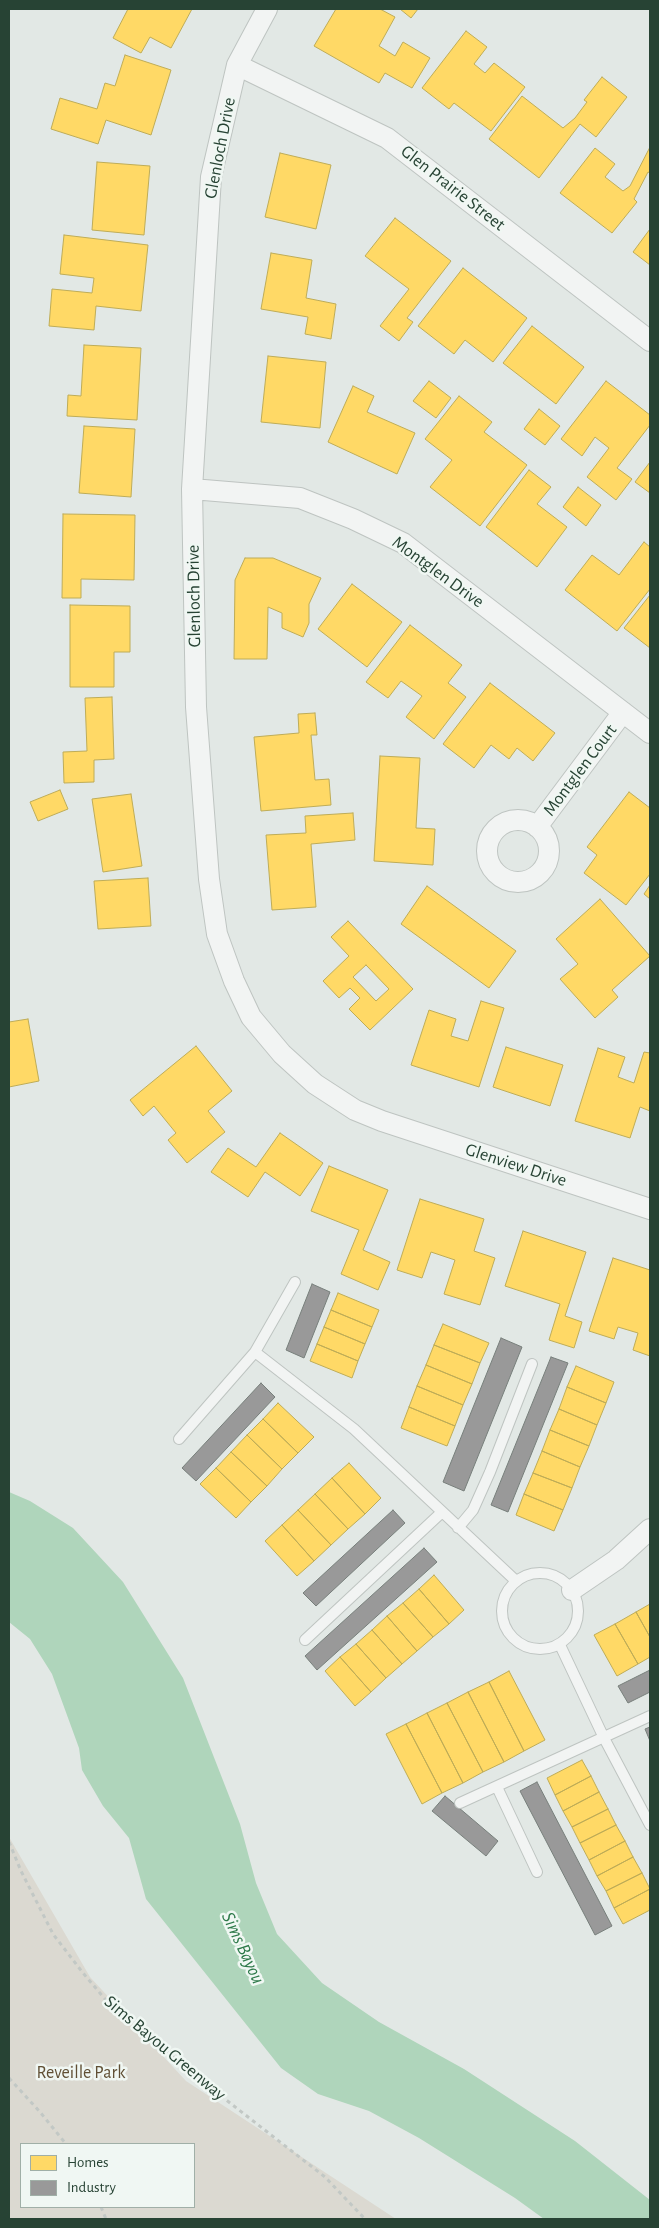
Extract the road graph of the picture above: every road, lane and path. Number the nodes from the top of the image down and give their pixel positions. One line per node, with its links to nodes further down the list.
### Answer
1 (267, 9): 2 (street, Glenloch Drive)
2 (237, 65): 3 (street, Glen Prairie Street); 4 (street, Glenloch Drive)
3 (650, 341)
4 (192, 489): 5 (street, Montglen Drive); 8 (street, Glenloch Drive)
5 (623, 712): 6 (street, Montglen Drive); 7 (street, Montglen Court)
6 (650, 733)
7 (537, 827)
8 (382, 1121): 9 (street, Glenview Drive)
9 (650, 1208)
10 (295, 1282): 11 (lane)
11 (255, 1352): 13 (lane); 14 (lane)
12 (532, 1364): 15 (lane)
13 (179, 1439)
14 (441, 1513): 15 (lane); 19 (lane)
15 (458, 1528): 17 (lane)
16 (650, 1529): 18 (street)
17 (516, 1581): 18 (lane); 20 (lane)
18 (572, 1590): 20 (lane)
19 (305, 1640)
20 (560, 1645): 22 (lane)
21 (650, 1716): 22 (lane)
22 (604, 1738): 23 (lane); 25 (lane)
23 (497, 1788): 24 (lane); 27 (lane)
24 (460, 1803)
25 (650, 1826)
26 (9, 1842): 30 (path, Sims Bayou Greenway)
27 (537, 1872)
28 (9, 2078): 29 (path)
29 (65, 2143)
30 (365, 2219)

